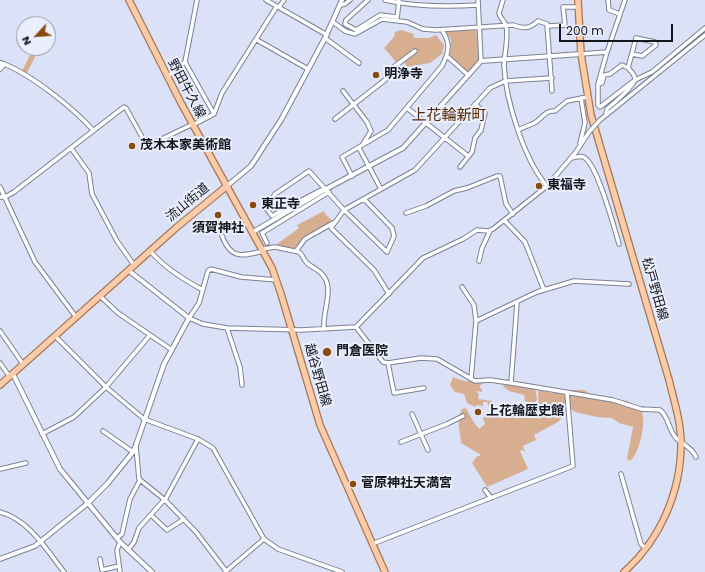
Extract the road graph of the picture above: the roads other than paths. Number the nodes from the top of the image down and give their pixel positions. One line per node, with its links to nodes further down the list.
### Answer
1 (129, 0): 45 (main road, 野田牛久線)
2 (197, 0): 38 (street)
3 (266, 0): 18 (street)
4 (284, 0): 18 (street)
5 (342, 0): 15 (street, 流山街道)
6 (350, 0): 15 (street)
7 (368, 0): 20 (street)
8 (385, 0): 14 (street)
9 (478, 0): 16 (street)
10 (503, 0): 22 (street)
11 (578, 0): 17 (main road, 松戸野田線)
12 (608, 0): 19 (street)
13 (625, 0): 19 (street)
14 (399, 2): 16 (street); 20 (street)
15 (340, 5): 21 (street, 流山街道)
16 (478, 5): 24 (street)
17 (579, 6): 23 (street); 32 (main road, 松戸野田線)
18 (278, 7): 28 (street); 29 (street)
19 (620, 14): 31 (street)
20 (397, 18): 21 (street); 26 (street)
21 (333, 22): 28 (street, 流山街道)
22 (506, 26): 23 (street); 24 (street); 36 (street)
23 (548, 26): 35 (street)
24 (479, 27): 26 (street); 37 (street)
25 (705, 28): 47 (street)
26 (442, 30): 34 (street)
27 (705, 35): 56 (street)
28 (326, 36): 40 (street); 43 (street, 流山街道)
29 (257, 40): 43 (street); 57 (street)
30 (415, 51): 53 (street)
31 (607, 52): 32 (street); 49 (street)
32 (580, 54): 35 (street); 52 (main road, 松戸野田線)
33 (632, 54): 33 (street); 41 (street)
34 (447, 56): 44 (street); 55 (street)
35 (550, 56): 36 (street); 46 (street)
36 (504, 60): 37 (street); 48 (street)
37 (481, 61): 44 (street)
38 (185, 62): 45 (street); 57 (street)
39 (2, 63): 42 (street); 61 (street)
40 (359, 63)
41 (628, 68): 47 (street); 49 (street)
42 (0, 69)
43 (308, 69): 72 (street, 流山街道)
44 (468, 75): 59 (street)
45 (168, 78): 60 (main road, 野田牛久線)
46 (552, 78): 48 (street); 51 (street)
47 (635, 80): 49 (street); 56 (street)
48 (505, 81): 54 (street); 62 (street)
49 (598, 84)
50 (343, 91): 53 (street)
51 (552, 91)
52 (584, 98): 62 (street); 64 (street); 133 (main road, 松戸野田線)
53 (354, 104): 58 (street); 65 (street)
54 (475, 104): 63 (street); 67 (street)
55 (407, 108): 59 (street); 65 (street)
56 (606, 113): 64 (street, bridge)
57 (214, 114): 60 (street)
58 (335, 119)
59 (426, 123): 63 (street); 69 (street)
60 (193, 125): 61 (street); 72 (main road, 野田牛久線)
61 (93, 130): 66 (street)
62 (518, 130): 73 (street)
63 (445, 138): 67 (street); 75 (street)
64 (579, 146): 68 (street)
65 (361, 147): 69 (street); 71 (street)
66 (71, 148): 77 (street); 93 (street)
67 (468, 156): 70 (street)
68 (571, 158): 73 (street); 88 (street)
69 (370, 166): 71 (street); 75 (street)
70 (460, 167)
71 (352, 176): 76 (street)
72 (227, 186): 85 (main road, 越谷野田線); 90 (main road, 流山街道)
73 (547, 186): 81 (street)
74 (0, 187): 77 (street)
75 (381, 189): 78 (street)
76 (327, 190): 76 (street); 79 (street); 85 (street); 87 (street)
77 (2, 197): 103 (street)
78 (364, 199): 79 (street); 79 (street)
79 (344, 210): 83 (street)
80 (406, 213): 81 (street)
81 (512, 214): 82 (street)
82 (505, 221): 84 (street); 99 (street)
83 (334, 223): 91 (street); 100 (street)
84 (490, 231): 92 (street); 100 (street)
85 (253, 232): 89 (main road, 越谷野田線)
86 (222, 236): 89 (street)
87 (267, 243)
88 (619, 244)
89 (263, 250): 91 (street); 95 (main road, 越谷野田線)
90 (150, 251): 93 (main road, 流山街道); 98 (street)
91 (296, 251): 109 (street)
92 (478, 261)
93 (134, 265): 94 (main road, 流山街道)
94 (128, 270): 101 (main road, 流山街道); 104 (street)
95 (277, 280): 98 (street); 108 (main road, 越谷野田線)
96 (629, 284): 99 (street)
97 (462, 288): 105 (street)
98 (203, 290): 104 (street)
99 (544, 290): 102 (street)
100 (389, 294): 106 (street)
101 (100, 296): 103 (main road, 流山街道); 111 (street)
102 (517, 303): 105 (street); 119 (street)
103 (76, 317): 112 (main road, 流山街道)
104 (189, 318): 107 (street); 113 (street)
105 (476, 321): 118 (street)
106 (356, 327): 109 (street); 115 (street)
107 (227, 328): 108 (street); 121 (street)
108 (292, 329): 109 (street); 152 (main road, 越谷野田線)
109 (324, 329)
110 (0, 331): 116 (street)
111 (150, 335): 113 (street); 122 (street)
112 (55, 336): 116 (main road, 流山街道); 122 (street)
113 (172, 350): 127 (street)
114 (0, 363): 117 (street)
115 (388, 363): 118 (street); 123 (street)
116 (23, 364): 117 (main road, 流山街道)
117 (12, 375): 120 (main road, 流山街道); 129 (street)
118 (470, 379): 119 (street)
119 (512, 383): 124 (street)
120 (0, 385)
121 (242, 385)
122 (106, 387): 127 (street); 129 (street)
123 (424, 388)
124 (567, 393): 133 (street); 143 (street)
125 (412, 414): 130 (street)
126 (463, 416): 130 (street)
127 (144, 419): 131 (street); 134 (street)
128 (103, 431): 136 (street)
129 (42, 434): 145 (street)
130 (421, 434): 132 (street); 135 (street)
131 (198, 439): 144 (street); 149 (street)
132 (401, 442)
133 (681, 443): 137 (street); 153 (main road, 松戸野田線)
134 (136, 445): 136 (street); 141 (street)
135 (428, 450)
136 (133, 452): 145 (street)
137 (696, 457)
138 (26, 463): 139 (street)
139 (0, 468)
140 (621, 474): 153 (street)
141 (140, 480): 144 (street); 150 (street)
142 (485, 490): 143 (street)
143 (491, 498): 152 (street)
144 (164, 500): 147 (street); 148 (street)
145 (88, 503): 150 (street); 151 (street)
146 (0, 512): 151 (street)
147 (151, 515): 148 (street); 154 (street)
148 (184, 519): 161 (street)
149 (264, 539): 161 (street); 162 (street)
150 (119, 540): 154 (street); 157 (street)
151 (40, 542): 155 (street); 158 (street)
152 (372, 544): 163 (main road, 越谷野田線)
153 (646, 549): 164 (main road, 松戸野田線)
154 (128, 550): 160 (street)
155 (0, 558)
156 (100, 559): 157 (street)
157 (119, 566): 159 (street)
158 (64, 572)
159 (120, 572)
160 (152, 572)
161 (226, 572)
162 (342, 572)
163 (385, 572)
164 (624, 572)

